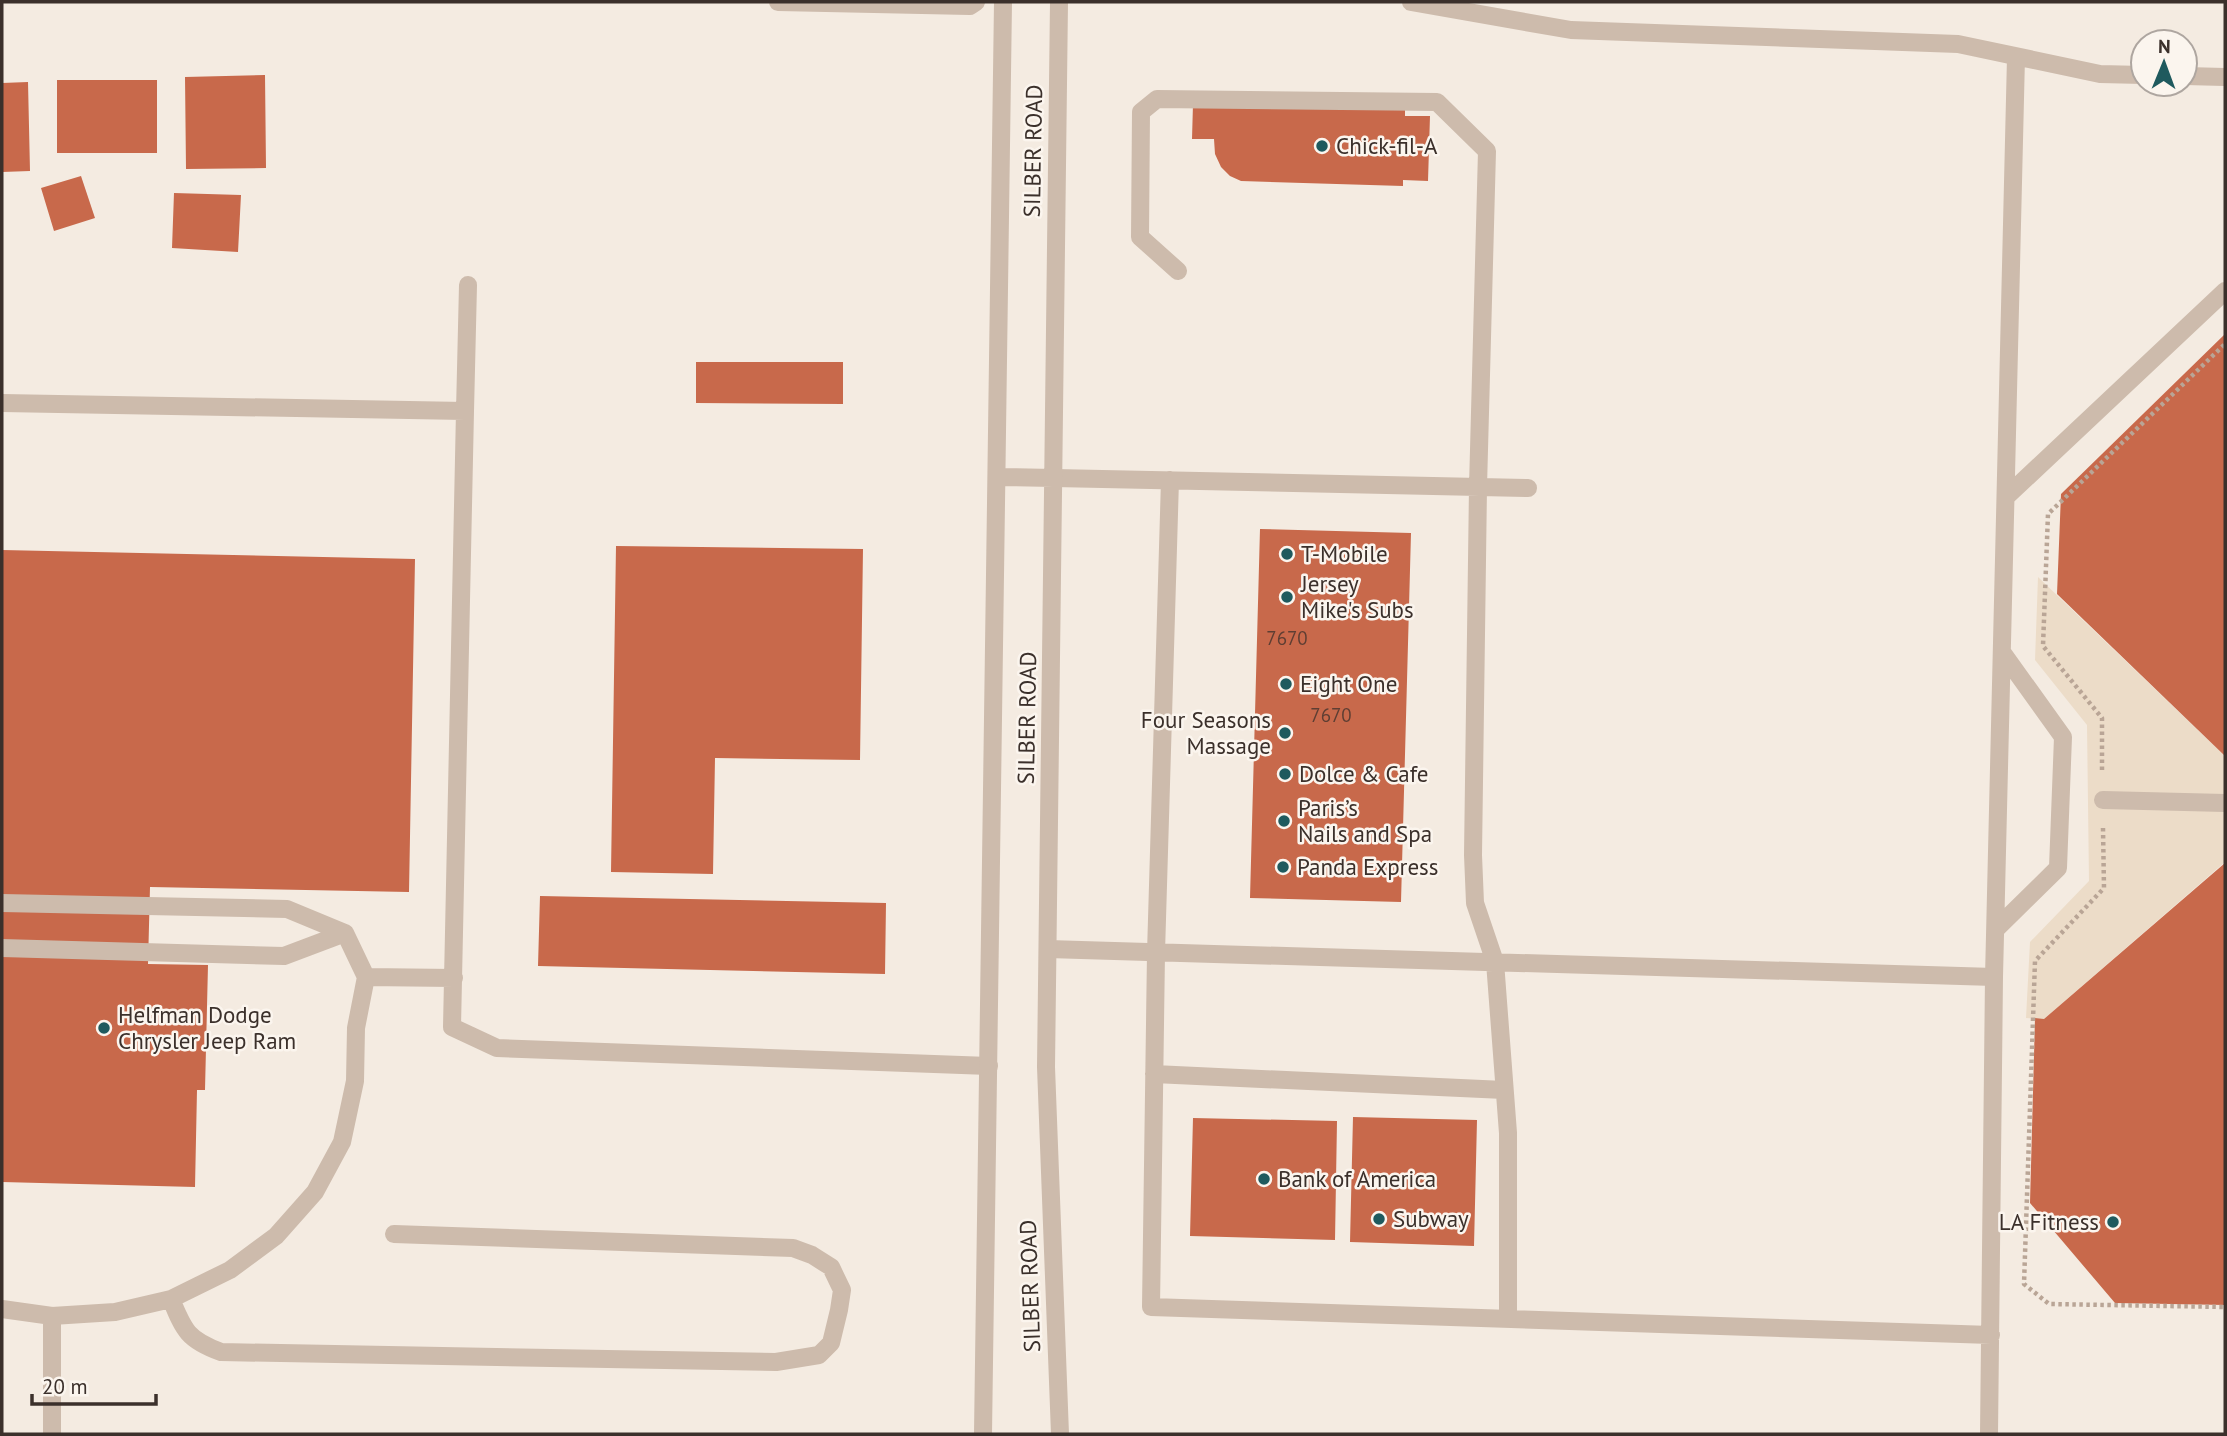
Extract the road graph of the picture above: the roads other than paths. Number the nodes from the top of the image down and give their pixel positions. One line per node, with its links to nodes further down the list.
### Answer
1 (778, 2): 2 (street)
2 (976, 2)
3 (1003, 2): 15 (street, SILBER ROAD)
4 (1059, 2): 16 (street, SILBER ROAD)
5 (1411, 2): 6 (street)
6 (2016, 57): 7 (street); 20 (street)
7 (2129, 75)
8 (2199, 76): 9 (street)
9 (2225, 76)
10 (1178, 271): 18 (street)
11 (468, 285): 14 (street)
12 (2225, 292): 20 (street)
13 (2, 402): 14 (street)
14 (465, 411): 33 (street)
15 (997, 477): 16 (street); 34 (street, SILBER ROAD)
16 (1054, 478): 17 (street); 28 (street, SILBER ROAD)
17 (1170, 480): 18 (street); 29 (street)
18 (1478, 487): 19 (street); 30 (street)
19 (1528, 488)
20 (2006, 498): 21 (street)
21 (2002, 652): 25 (street); 25 (street)
22 (2103, 800): 23 (street)
23 (2225, 803)
24 (2, 903): 26 (street)
25 (1996, 929): 32 (street)
26 (345, 933): 27 (street); 31 (street)
27 (2, 948)
28 (1048, 949): 29 (street); 45 (street, SILBER ROAD)
29 (1156, 953): 30 (street); 35 (street)
30 (1495, 962): 32 (street); 36 (street)
31 (366, 977): 33 (street); 38 (street)
32 (1994, 977): 42 (street)
33 (454, 978): 34 (street)
34 (989, 1066): 44 (street, SILBER ROAD)
35 (1154, 1074): 36 (street); 41 (street)
36 (1504, 1090): 41 (street)
37 (394, 1234): 38 (street)
38 (170, 1300): 40 (street)
39 (2, 1309): 40 (street)
40 (52, 1316): 43 (street)
41 (1508, 1319): 42 (street)
42 (1991, 1335): 46 (street)
43 (52, 1434)
44 (983, 1434)
45 (1060, 1434)
46 (1989, 1434)

